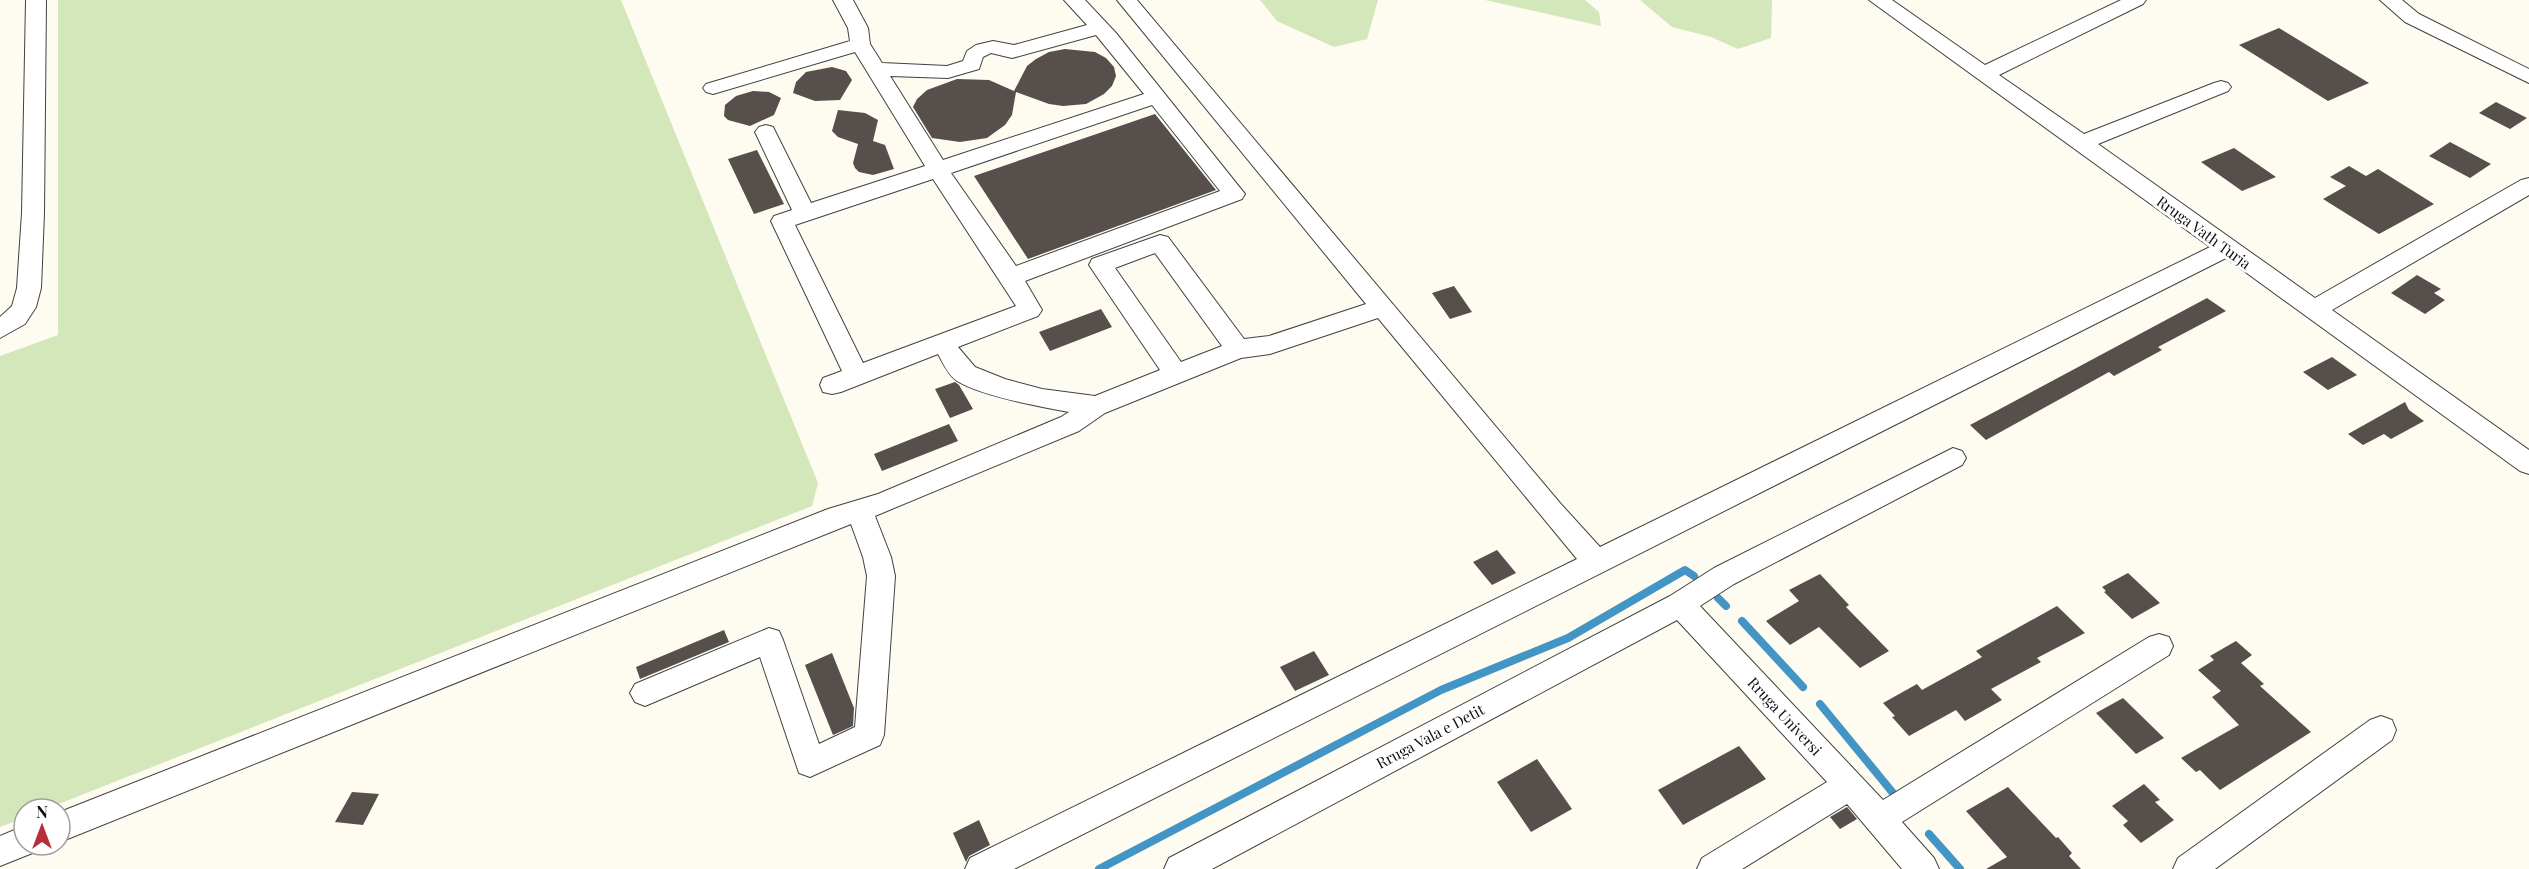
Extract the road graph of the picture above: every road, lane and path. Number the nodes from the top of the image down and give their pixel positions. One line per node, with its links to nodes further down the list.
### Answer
1 (36, 0): 25 (street)
2 (843, 0): 9 (street)
3 (1074, 0): 8 (street)
4 (1127, 0): 23 (street)
5 (1879, 0): 11 (street, Rruga Vath Turja)
6 (2136, 0): 11 (street)
7 (2390, 0): 12 (street)
8 (1099, 28): 10 (street); 15 (street)
9 (860, 44): 10 (street); 14 (street)
10 (875, 69): 18 (street)
11 (1984, 74): 17 (street, Rruga Vath Turja)
12 (2529, 78)
13 (2222, 87): 17 (street)
14 (713, 88)
15 (1156, 97): 18 (street); 22 (street)
16 (766, 132): 20 (street)
17 (2082, 143): 21 (street, Rruga Vath Turja)
18 (938, 170): 20 (street); 22 (street)
19 (2529, 185): 24 (street)
20 (805, 214): 29 (street)
21 (2227, 248): 24 (street, Rruga Vath Turja); 35 (street)
22 (1011, 277): 26 (street)
23 (1382, 308): 27 (street); 35 (street)
24 (2313, 310): 33 (street, Rruga Vath Turja)
25 (0, 329)
26 (944, 343): 29 (street); 31 (street)
27 (1238, 350): 28 (street); 28 (street)
28 (1176, 374): 31 (street)
29 (857, 376): 30 (street)
30 (832, 385)
31 (1096, 406): 34 (street)
32 (1953, 458): 36 (street)
33 (2529, 464)
34 (859, 510): 38 (street); 42 (street)
35 (1596, 561): 43 (street)
36 (1680, 604): 40 (street, Rruga Universi); 44 (street, Rruga Vala e Detit)
37 (2159, 646): 41 (street)
38 (645, 693)
39 (2381, 730): 47 (street)
40 (1850, 785): 41 (street, Rruga Universi); 45 (street)
41 (1879, 819): 46 (street, Rruga Universi)
42 (72, 822)
43 (981, 869)
44 (1180, 869)
45 (1713, 869)
46 (1923, 869)
47 (2189, 869)

